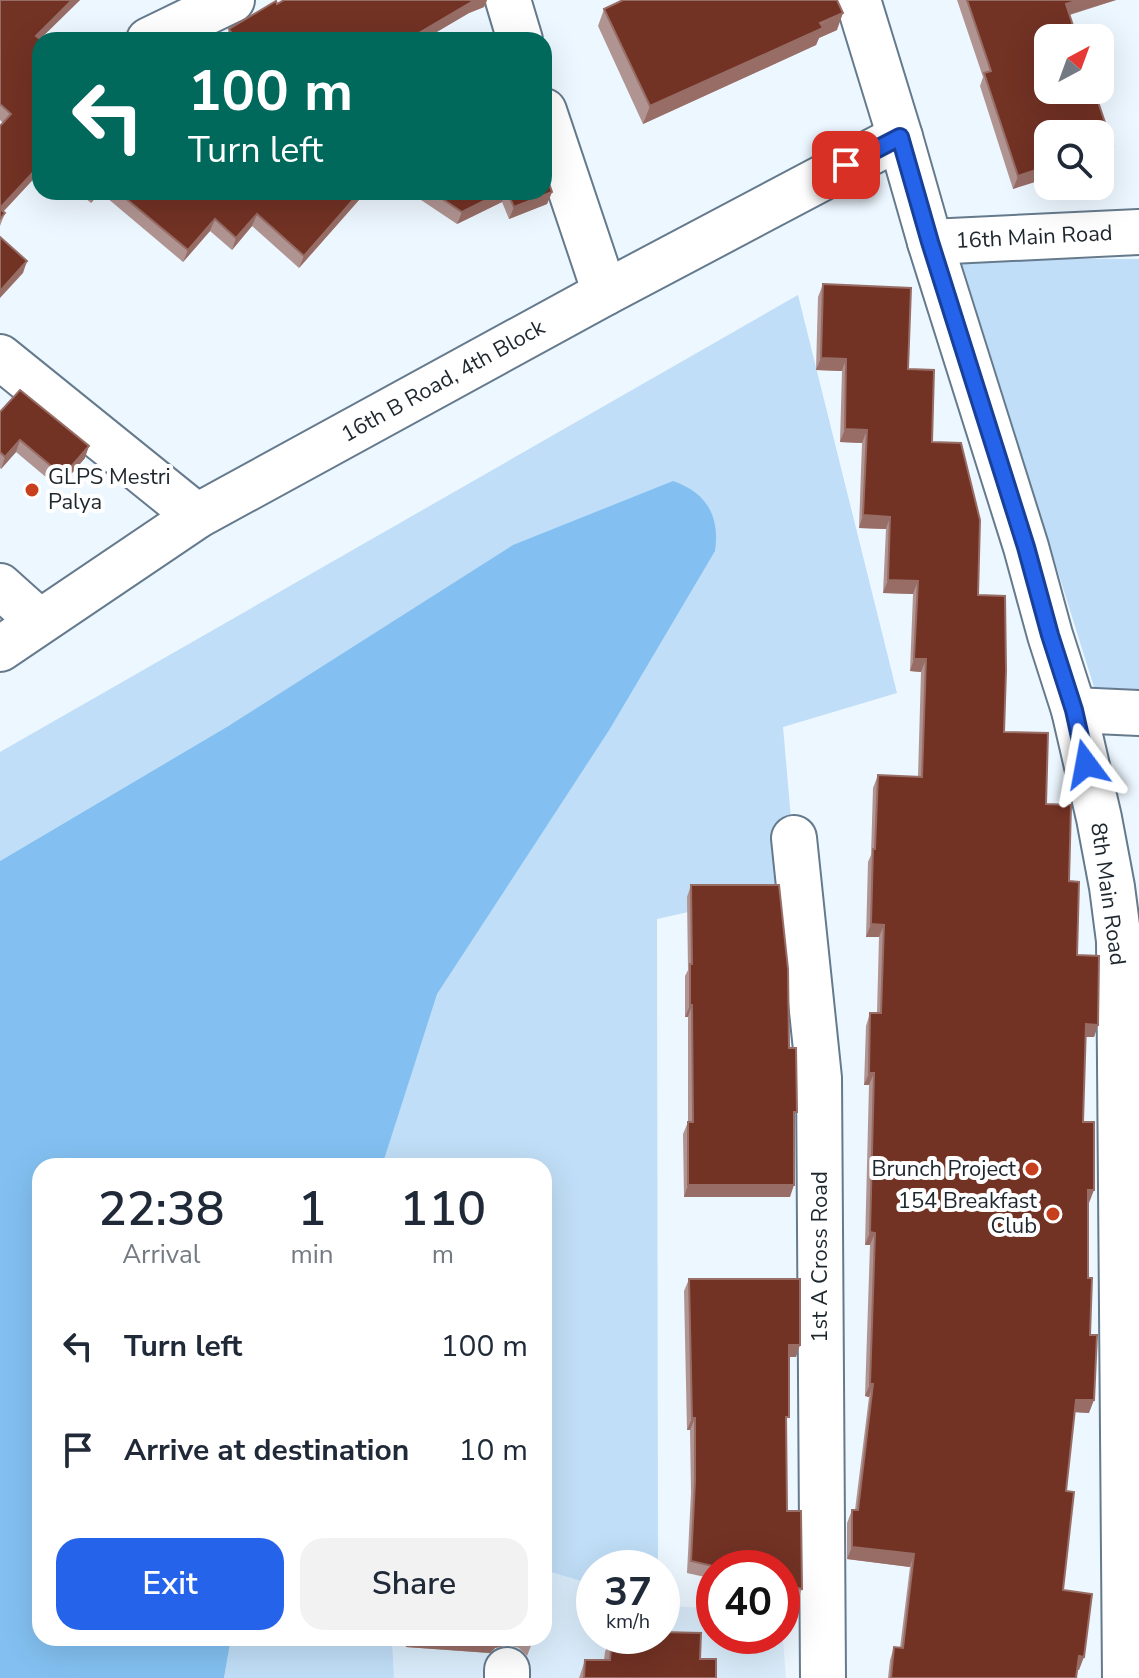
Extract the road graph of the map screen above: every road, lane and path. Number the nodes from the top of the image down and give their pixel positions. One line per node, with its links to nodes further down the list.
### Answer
1 (232, 0): 3 (street)
2 (858, 0): 5 (street, 8th Main Road)
3 (166, 32)
4 (552, 135): 8 (street)
5 (900, 137): 7 (street, 8th Main Road); 8 (street, 16th B Road, 4th Block)
6 (1139, 232): 7 (street, 16th Main Road)
7 (930, 242): 14 (street, 8th Main Road)
8 (605, 293): 10 (street, 16th B Road, 4th Block)
9 (0, 357): 10 (street)
10 (197, 516): 12 (street, 16th B Road, 4th Block)
11 (0, 586): 12 (street)
12 (39, 621): 13 (street, 16th B Road, 4th Block)
13 (0, 649)
14 (1074, 710): 15 (street); 17 (street, 8th Main Road)
15 (1139, 713)
16 (794, 838): 18 (street, 1st A Cross Road)
17 (1129, 1659)
18 (823, 1678)

